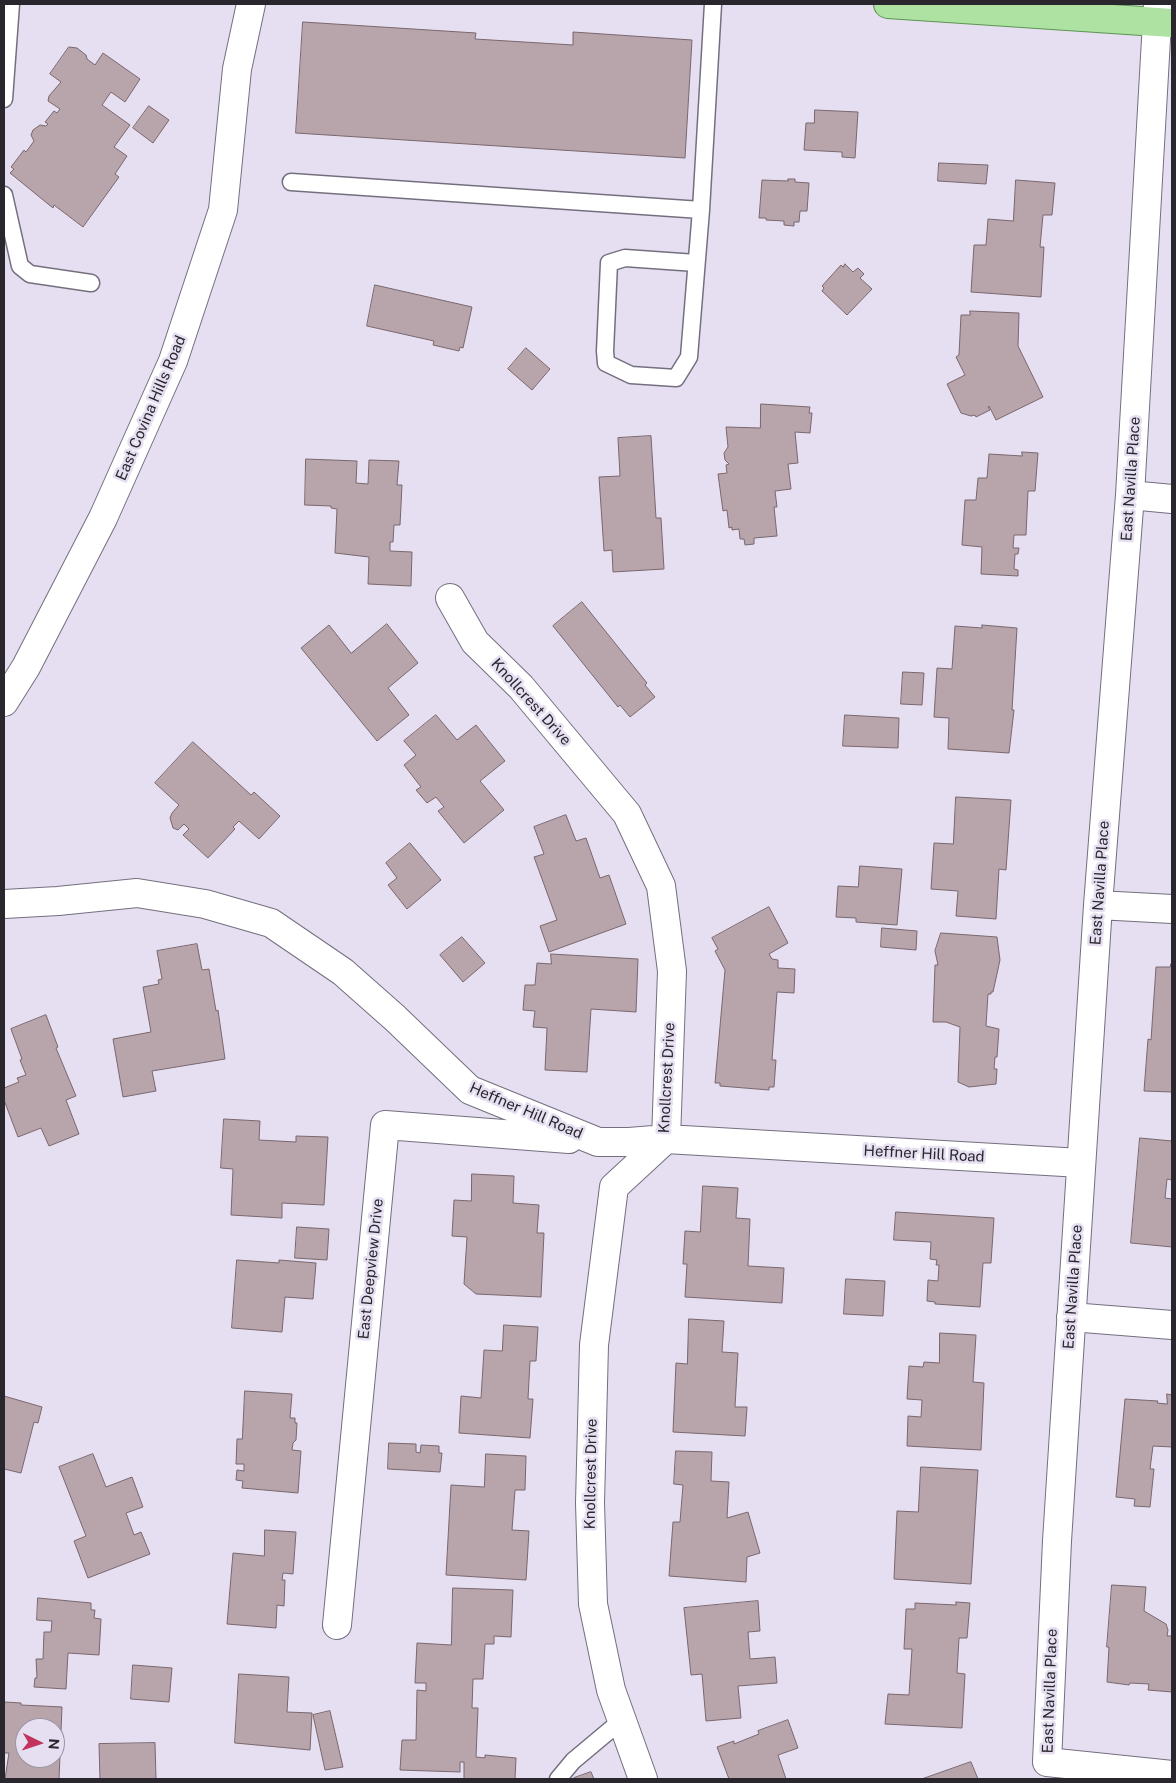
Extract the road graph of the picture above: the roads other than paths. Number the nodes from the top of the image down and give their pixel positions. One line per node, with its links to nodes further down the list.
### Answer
1 (11, 4): 6 (lane)
2 (251, 4): 15 (street, East Covina Hills Road)
3 (713, 4): 9 (lane)
4 (888, 4): 5 (main road)
5 (1163, 17): 12 (street, East Navilla Place)
6 (4, 99)
7 (291, 182): 9 (lane)
8 (4, 195): 11 (lane)
9 (701, 210): 10 (lane)
10 (696, 263): 10 (lane)
11 (91, 283)
12 (1130, 495): 13 (street); 17 (street, East Navilla Place)
13 (1172, 498)
14 (450, 598): 19 (street, Knollcrest Drive)
15 (4, 702)
16 (4, 904): 20 (street, Heffner Hill Road)
17 (1098, 905): 18 (street); 21 (street, East Navilla Place)
18 (1172, 909)
19 (666, 1139): 20 (street, Heffner Hill Road); 21 (street, Heffner Hill Road); 25 (street, Knollcrest Drive)
20 (598, 1142): 24 (street, East Deepview Drive)
21 (1081, 1163): 22 (street, East Navilla Place)
22 (1071, 1317): 23 (street); 26 (street, East Navilla Place)
23 (1172, 1325)
24 (337, 1625)
25 (622, 1720): 27 (lane); 28 (street, Knollcrest Drive)
26 (1172, 1775)
27 (558, 1779)
28 (643, 1779)

